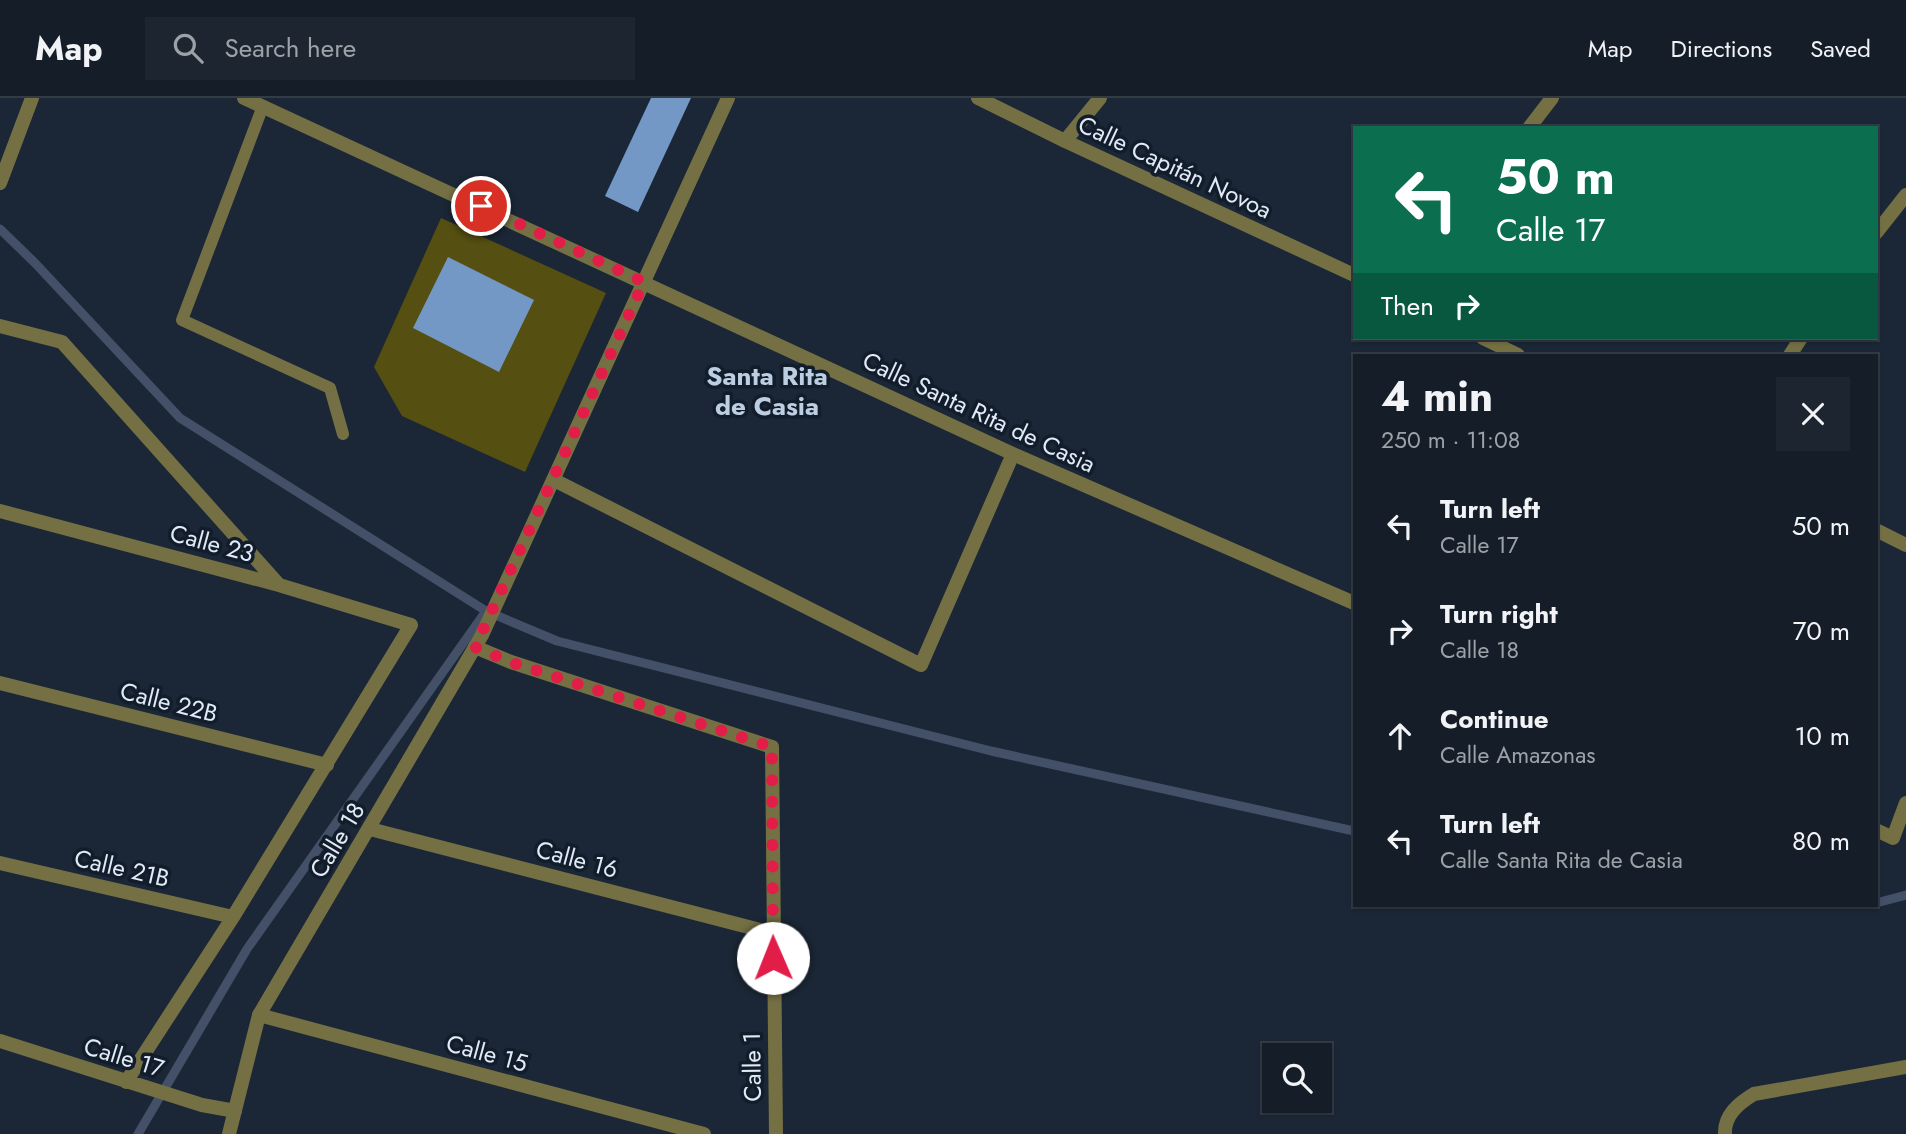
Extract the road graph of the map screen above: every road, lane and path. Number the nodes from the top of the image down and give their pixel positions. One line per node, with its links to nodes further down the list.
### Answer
1 (32, 98): 10 (street)
2 (244, 98): 7 (street, Calle Santa Rita de Casia)
3 (728, 98): 14 (street, Calle 18)
4 (978, 98): 9 (street, Calle Capitán Novoa)
5 (1100, 98): 9 (street)
6 (1552, 98): 8 (street)
7 (263, 106): 14 (street, Calle Santa Rita de Casia); 18 (lane)
8 (1531, 126)
9 (1065, 141): 13 (street, Calle Capitán Novoa)
10 (0, 183)
11 (1906, 195): 12 (street)
12 (1878, 230)
13 (1353, 275)
14 (644, 282): 19 (street, Calle Santa Rita de Casia); 20 (street, Calle 18)
15 (0, 326): 24 (street)
16 (1487, 340): 17 (street)
17 (1516, 354)
18 (343, 434)
19 (1013, 454): 20 (street); 25 (street, Calle Santa Rita de Casia)
20 (554, 480): 27 (street, Calle 18)
21 (0, 511): 24 (street, Calle 23)
22 (1878, 531): 23 (street)
23 (1906, 545)
24 (279, 584): 26 (street, Calle 23)
25 (1353, 603)
26 (411, 625): 29 (street, Calle 18)
27 (479, 641): 31 (street, Calle 18); 35 (street, Calle 1)
28 (0, 683): 29 (street, Calle 22B)
29 (327, 765): 34 (street, Calle 18)
30 (1906, 803): 32 (street)
31 (370, 829): 35 (street, Calle 16); 36 (street, Calle 18)
32 (1878, 831)
33 (0, 863): 34 (street, Calle 21B)
34 (233, 917): 39 (street, Calle 18)
35 (772, 933): 43 (street, Calle 1)
36 (259, 1015): 40 (street, Calle 18); 42 (street, Calle 15)
37 (0, 1041): 39 (street, Calle 17)
38 (1906, 1067): 44 (street)
39 (127, 1082): 40 (street, Calle 17)
40 (235, 1111): 41 (street, Calle 18)
41 (229, 1134)
42 (704, 1134)
43 (776, 1134)
44 (1725, 1134)

